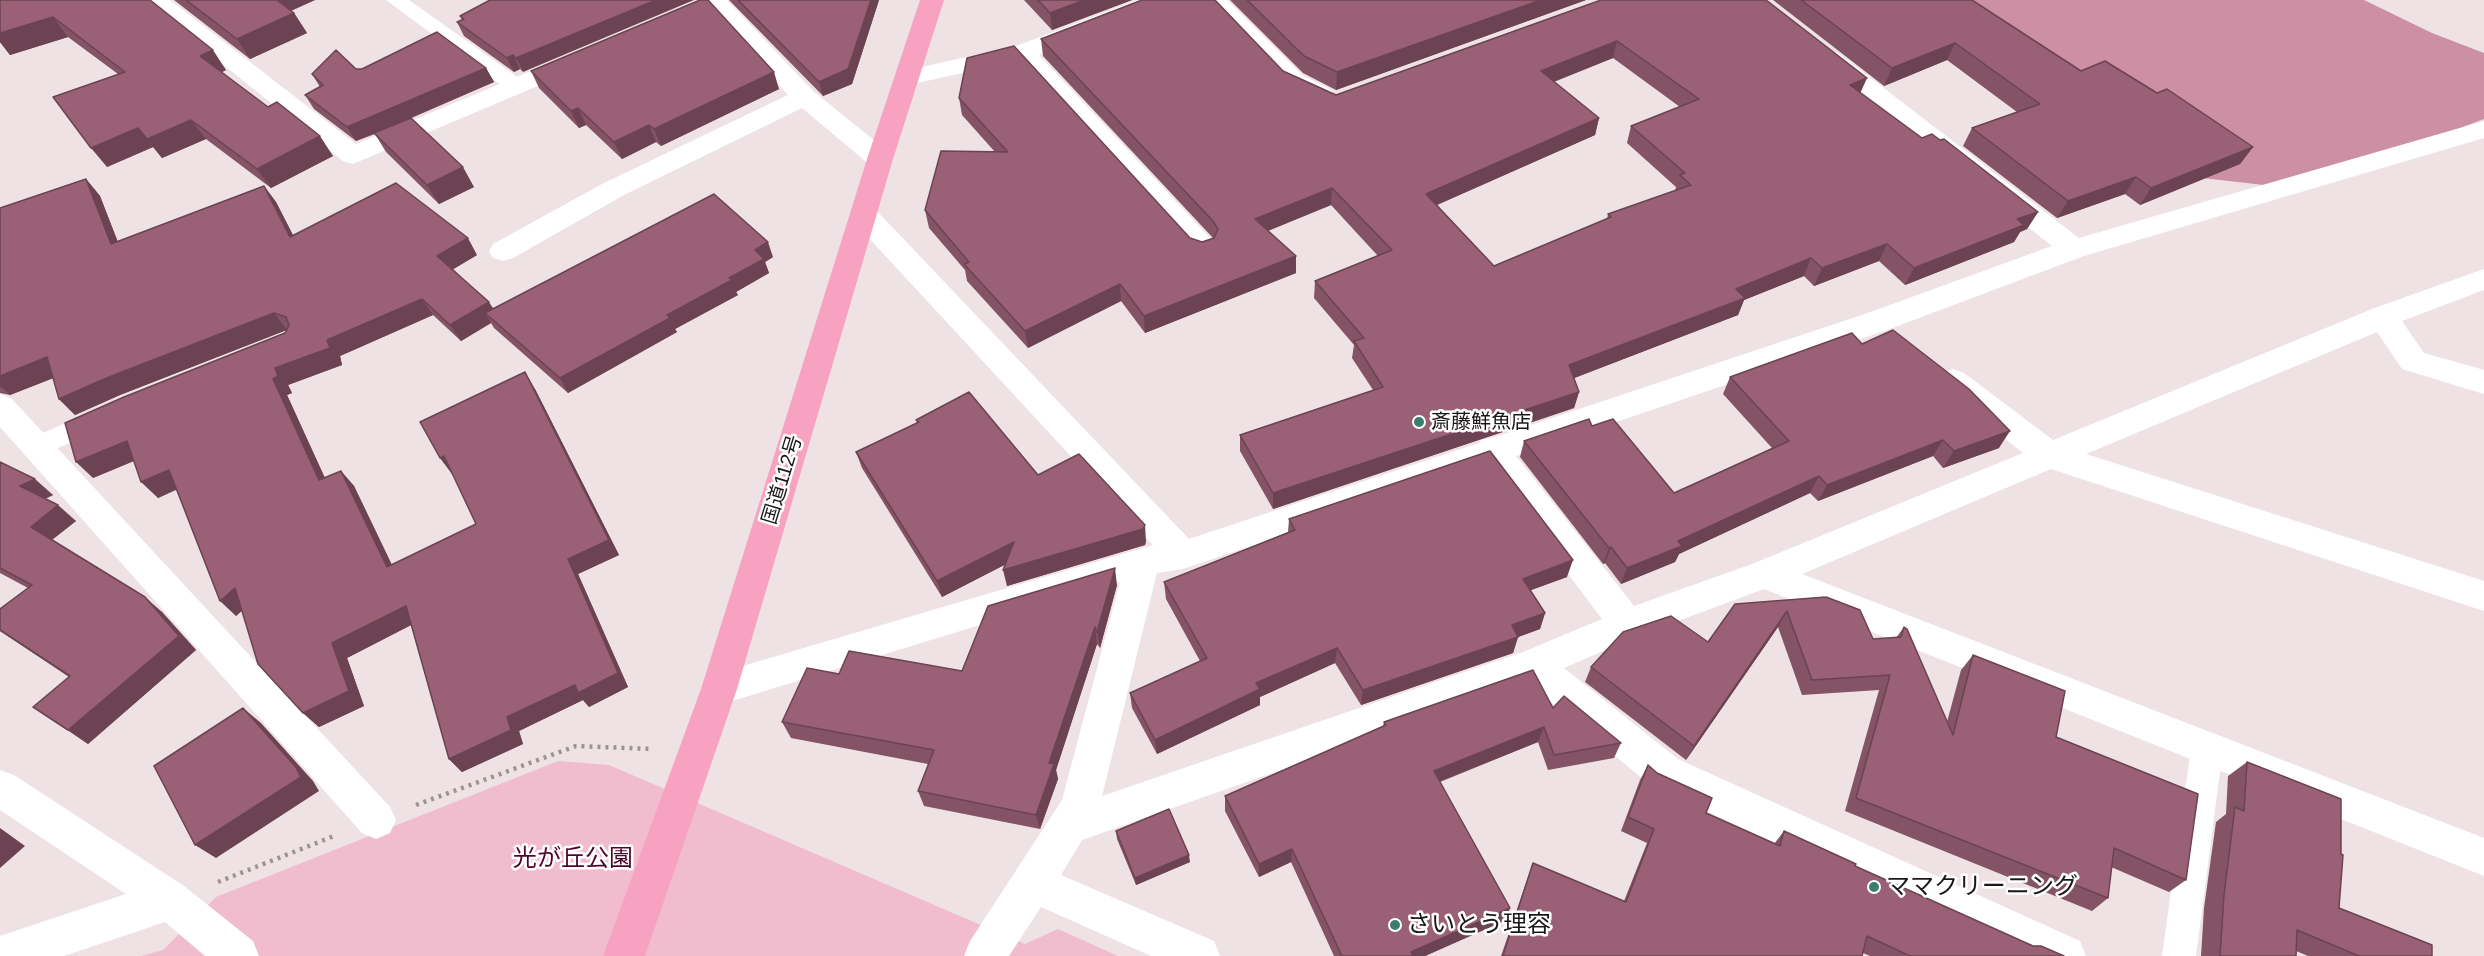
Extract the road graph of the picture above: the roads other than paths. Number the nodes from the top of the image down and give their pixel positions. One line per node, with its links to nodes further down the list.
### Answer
1 (155, 0): 11 (street)
2 (396, 0): 11 (lane)
3 (932, 0): 10 (highway, 国道112号)
4 (1160, 0): 9 (street)
5 (1213, 0): 13 (street)
6 (708, 5): 12 (street)
7 (1810, 44): 18 (street)
8 (600, 51): 11 (street)
9 (1023, 52): 10 (street); 17 (street)
10 (908, 77): 15 (highway, 国道112号)
11 (516, 86)
12 (804, 97): 15 (street); 19 (street)
13 (1345, 98)
14 (2484, 129): 18 (street)
15 (880, 159): 16 (highway, 国道112号)
16 (864, 215): 31 (street); 37 (highway, 国道112号)
17 (1202, 247)
18 (2074, 249): 22 (street)
19 (503, 250)
20 (2484, 279): 21 (street)
21 (2383, 317): 25 (street); 30 (street)
22 (1876, 322): 23 (street); 29 (street)
23 (1903, 343)
24 (1930, 364): 30 (street)
25 (2484, 382)
26 (0, 406): 28 (street)
27 (120, 408): 28 (lane)
28 (38, 446): 40 (street)
29 (1492, 449): 31 (street); 35 (street)
30 (2049, 455): 33 (street); 34 (street)
31 (1183, 555): 32 (street)
32 (1143, 561): 37 (street); 41 (street)
33 (1764, 574): 35 (street); 38 (street)
34 (2484, 596)
35 (1627, 624): 36 (street)
36 (1533, 665): 41 (street); 50 (street)
37 (719, 689): 47 (highway, 国道112号)
38 (2208, 748): 42 (street); 51 (lane)
39 (0, 788): 44 (street)
40 (376, 820)
41 (1068, 826): 43 (street)
42 (2484, 857)
43 (1034, 883): 48 (street); 49 (street)
44 (170, 900): 45 (street); 46 (street)
45 (2, 956)
46 (238, 956)
47 (624, 956)
48 (985, 956)
49 (1199, 956)
50 (2065, 956)
51 (2179, 956)

